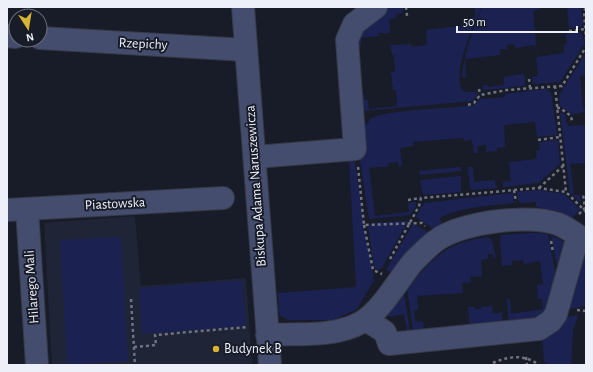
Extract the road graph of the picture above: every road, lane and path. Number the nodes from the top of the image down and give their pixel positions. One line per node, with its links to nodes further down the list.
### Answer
1 (243, 7): 11 (street, Biskupa Adama Naruszewicza)
2 (376, 7): 22 (street)
3 (406, 7): 5 (path)
4 (585, 8): 6 (path)
5 (407, 16)
6 (585, 29): 7 (path); 9 (path)
7 (569, 31)
8 (48, 38): 11 (street, Rzepichy)
9 (586, 39)
10 (586, 47): 13 (path)
11 (246, 50): 23 (street, Biskupa Adama Naruszewicza)
12 (529, 79): 14 (path)
13 (555, 86): 14 (path); 18 (path)
14 (530, 88): 16 (path)
15 (479, 89): 16 (path)
16 (480, 95): 17 (path)
17 (468, 105)
18 (557, 108): 19 (path); 20 (path)
19 (572, 120)
20 (560, 137): 21 (path); 24 (path)
21 (538, 140)
22 (355, 149): 23 (street); 36 (path)
23 (254, 157): 47 (street, Biskupa Adama Naruszewicza)
24 (563, 166): 25 (path); 27 (path)
25 (539, 188): 26 (path); 27 (path)
26 (514, 190): 29 (path); 31 (path)
27 (566, 192): 34 (path)
28 (584, 194): 34 (path)
29 (515, 196)
30 (223, 198): 33 (street, Piastowska)
31 (421, 198): 32 (path); 35 (path)
32 (408, 200)
33 (17, 209): 52 (street, Hilarego Mali)
34 (584, 211)
35 (410, 223): 36 (path); 37 (path); 39 (path)
36 (364, 225): 41 (path)
37 (440, 238): 38 (street); 46 (street)
38 (580, 240): 46 (street)
39 (387, 264)
40 (383, 270): 41 (path)
41 (380, 274): 42 (path)
42 (385, 275)
43 (131, 299): 48 (path)
44 (577, 310): 45 (path)
45 (586, 311)
46 (366, 320): 47 (street)
47 (259, 336): 48 (path); 49 (path); 54 (street, Biskupa Adama Naruszewicza)
48 (134, 346): 53 (path)
49 (235, 348)
50 (526, 357): 51 (path); 55 (path); 56 (path)
51 (493, 363)
52 (37, 365)
53 (135, 365)
54 (270, 365)
55 (527, 365)
56 (538, 365)

